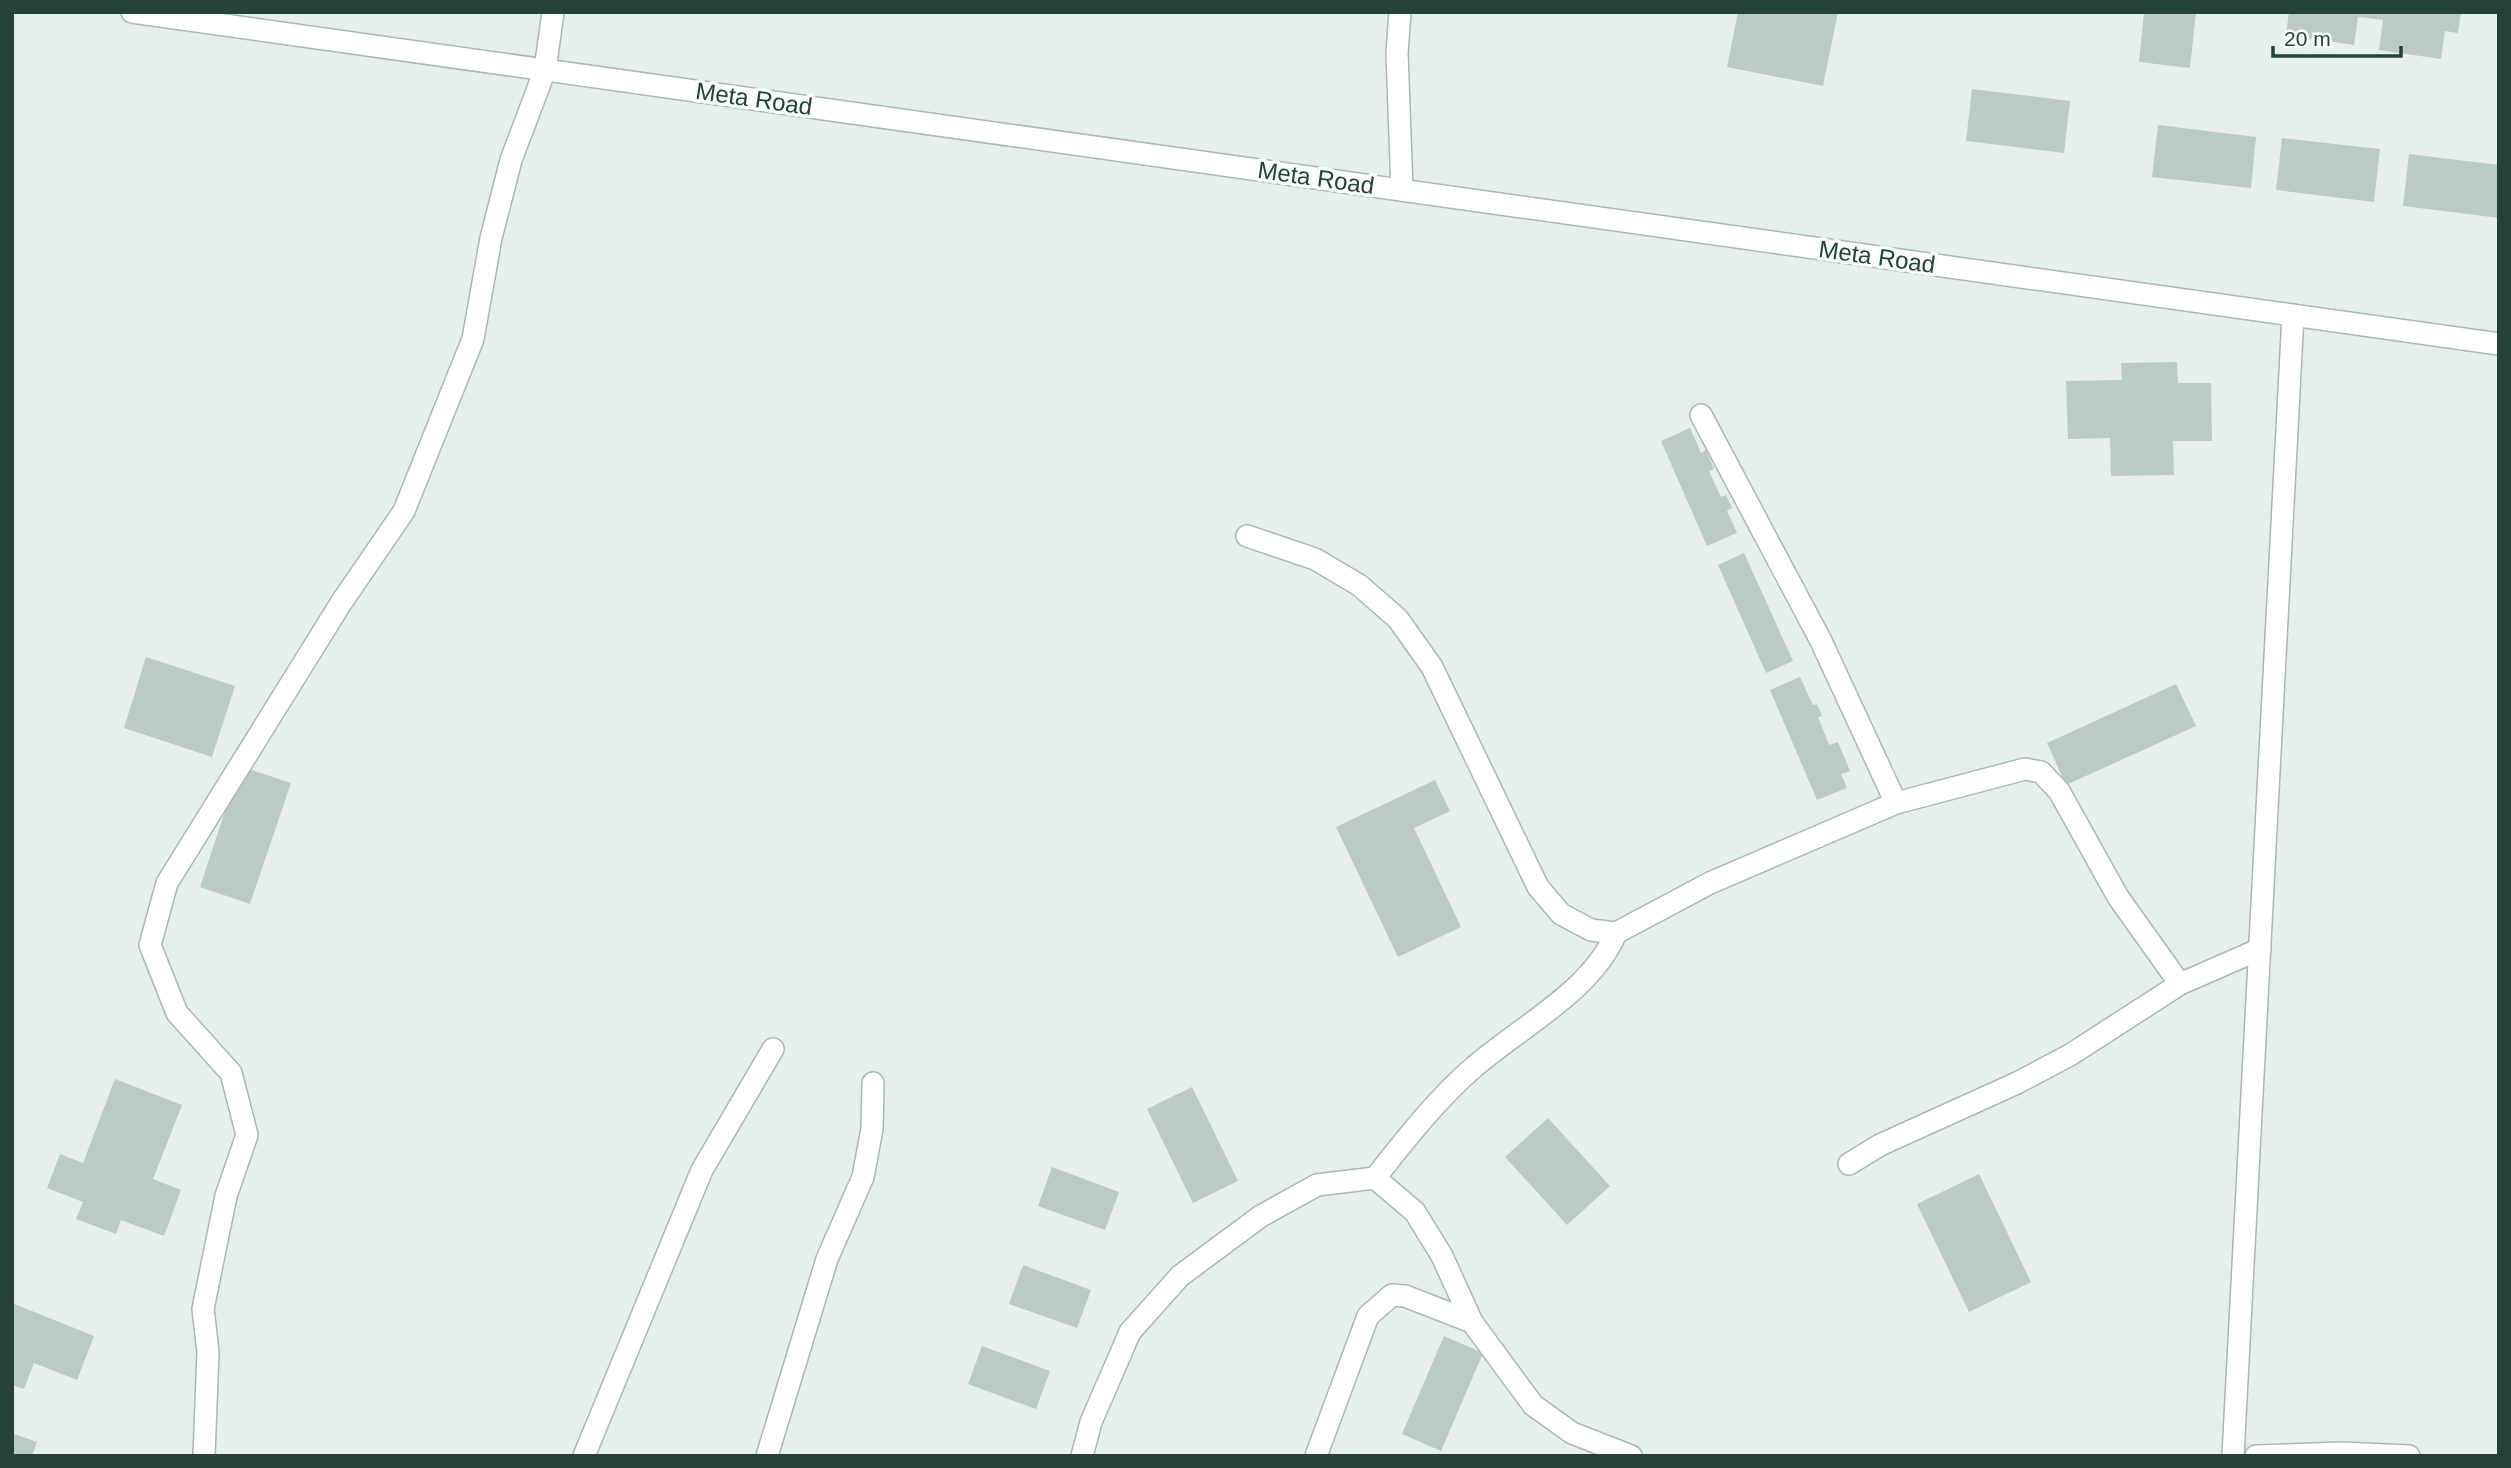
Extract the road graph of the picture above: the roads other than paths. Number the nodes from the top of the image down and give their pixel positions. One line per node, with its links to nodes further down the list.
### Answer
1 (132, 12): 4 (street, Meta Road)
2 (553, 12): 4 (street)
3 (1400, 12): 5 (street)
4 (545, 70): 5 (street, Meta Road); 19 (street)
5 (1402, 190): 6 (street, Meta Road)
6 (2293, 315): 7 (street, Meta Road); 12 (street)
7 (2499, 344)
8 (1701, 415): 10 (street)
9 (1247, 536): 11 (street)
10 (1896, 803): 11 (street); 13 (street)
11 (1616, 933): 17 (street)
12 (2260, 949): 13 (street); 25 (street)
13 (2180, 984): 16 (street)
14 (773, 1049): 20 (street)
15 (873, 1083): 21 (street)
16 (1849, 1164)
17 (1375, 1178): 18 (street); 22 (street)
18 (1472, 1322): 23 (street); 24 (street)
19 (204, 1456)
20 (584, 1456)
21 (767, 1456)
22 (1083, 1456)
23 (1317, 1456)
24 (1631, 1456)
25 (2233, 1456)
26 (2256, 1456): 27 (street)
27 (2409, 1456)

